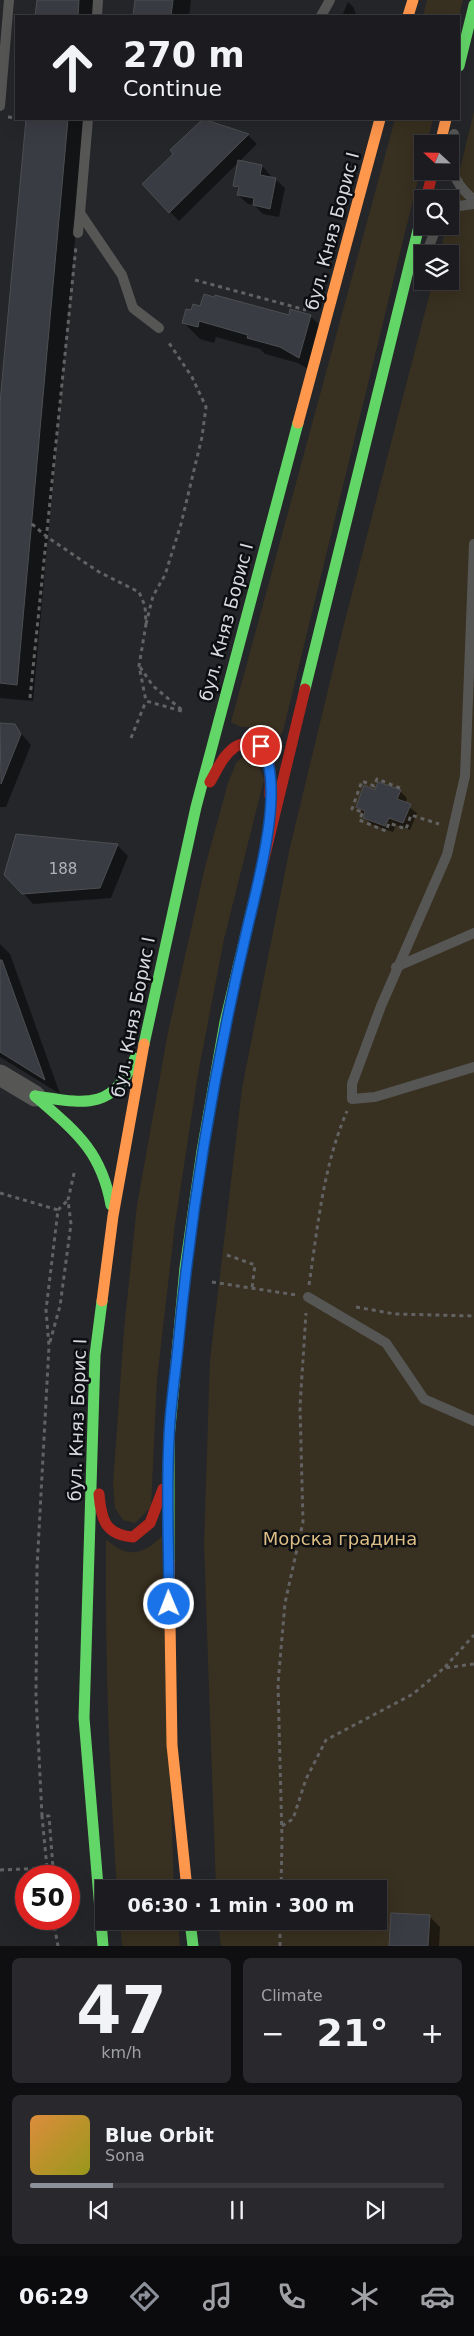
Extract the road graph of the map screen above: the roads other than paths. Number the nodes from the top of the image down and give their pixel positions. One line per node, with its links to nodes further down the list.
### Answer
1 (9, 0): 10 (lane)
2 (98, 0): 6 (lane)
3 (330, 0): 7 (lane)
4 (413, 0): 8 (main road)
5 (474, 5): 9 (main road)
6 (97, 15)
7 (322, 15)
8 (408, 15)
9 (460, 63)
10 (0, 106)
11 (88, 120): 19 (lane)
12 (380, 120): 27 (main road, бул. Княз Борис I)
13 (446, 120): 15 (main road)
14 (456, 120): 16 (lane)
15 (442, 135)
16 (474, 200)
17 (474, 204): 18 (lane)
18 (459, 206)
19 (80, 213): 20 (lane); 23 (lane)
20 (78, 233)
21 (417, 235): 24 (main road)
22 (414, 285): 24 (lane)
23 (159, 328)
24 (388, 355): 28 (main road)
25 (474, 544): 26 (lane)
26 (471, 717): 30 (lane)
27 (196, 807): 28 (main road); 31 (main road, бул. Княз Борис I)
28 (270, 830): 39 (main road)
29 (474, 933): 30 (lane)
30 (396, 967): 32 (lane)
31 (148, 1021): 34 (main road); 35 (main road, бул. Княз Борис I)
32 (474, 1067)
33 (0, 1075): 34 (street)
34 (35, 1096): 35 (main road)
35 (113, 1216): 38 (main road, бул. Княз Борис I)
36 (308, 1297): 37 (lane)
37 (474, 1421)
38 (94, 1431): 39 (main road); 42 (main road, бул. Княз Борис I)
39 (169, 1438): 40 (main road)
40 (186, 1880)
41 (191, 1930): 43 (main road)
42 (102, 1946)
43 (193, 1946)

